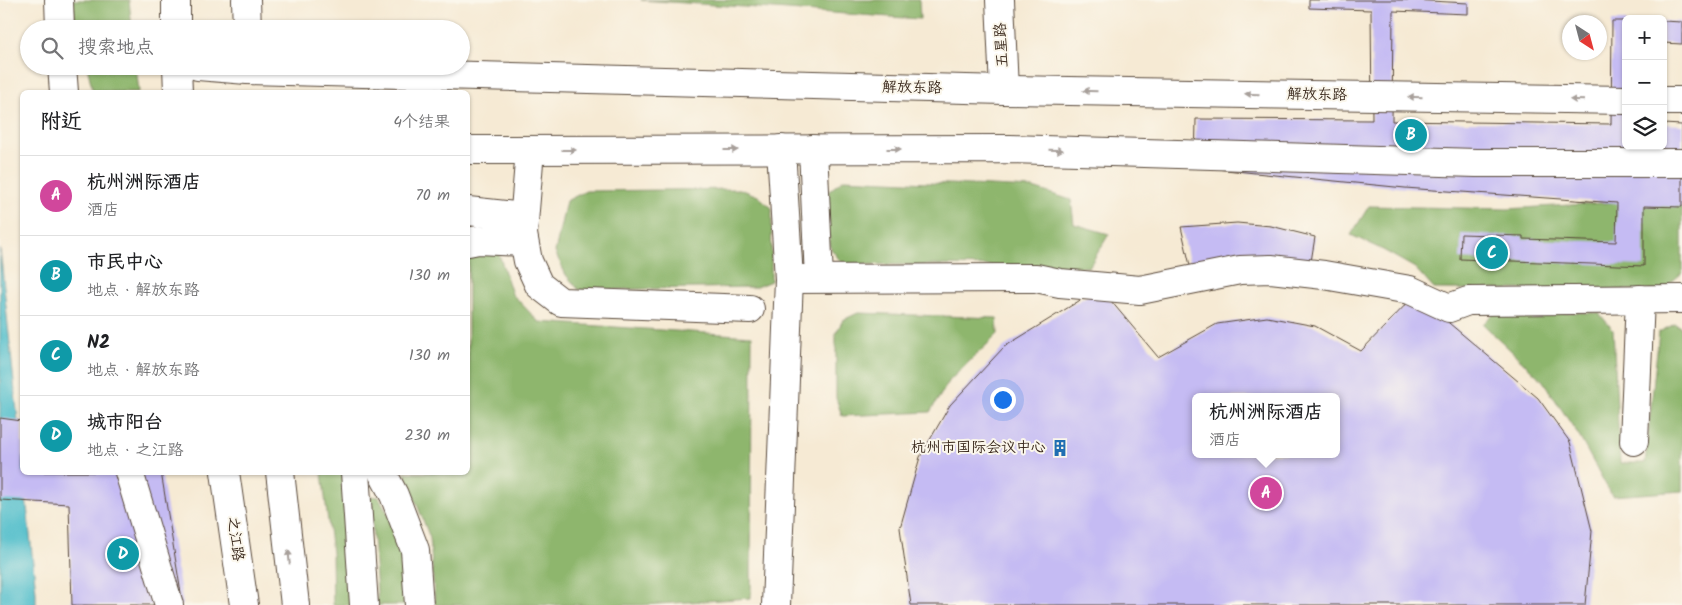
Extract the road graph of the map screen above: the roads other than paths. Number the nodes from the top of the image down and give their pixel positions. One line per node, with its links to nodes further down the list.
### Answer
1 (59, 0): 5 (main road)
2 (176, 0): 6 (main road)
3 (246, 0): 7 (main road)
4 (1000, 0): 13 (main road, 五星路)
5 (60, 20)
6 (176, 20)
7 (246, 20)
8 (63, 75): 11 (main road)
9 (177, 75): 12 (main road)
10 (247, 76): 13 (main road, 解放东路)
11 (64, 90)
12 (178, 90)
13 (1004, 90): 14 (main road, 解放东路, one-way to 13)
14 (1622, 100)
15 (1667, 101): 16 (main road)
16 (1682, 101)
17 (813, 149): 20 (main road); 21 (main road, one-way to 21); 26 (main road)
18 (470, 150): 19 (main road)
19 (530, 150): 20 (main road, one-way to 20); 23 (main road)
20 (781, 150): 25 (main road)
21 (1682, 163)
22 (470, 212): 23 (main road)
23 (524, 230): 24 (main road); 29 (main road)
24 (470, 242)
25 (789, 278): 26 (main road); 41 (main road)
26 (819, 278): 28 (main road)
27 (1682, 298): 28 (main road)
28 (1640, 299): 30 (main road)
29 (750, 309)
30 (1634, 441)
31 (130, 475): 36 (main road)
32 (225, 475): 37 (main road, 之江路)
33 (280, 475): 38 (main road, one-way to 33)
34 (355, 475): 39 (main road)
35 (384, 475): 40 (main road)
36 (168, 605)
37 (244, 605)
38 (295, 605)
39 (364, 605)
40 (418, 605)
41 (776, 605)

